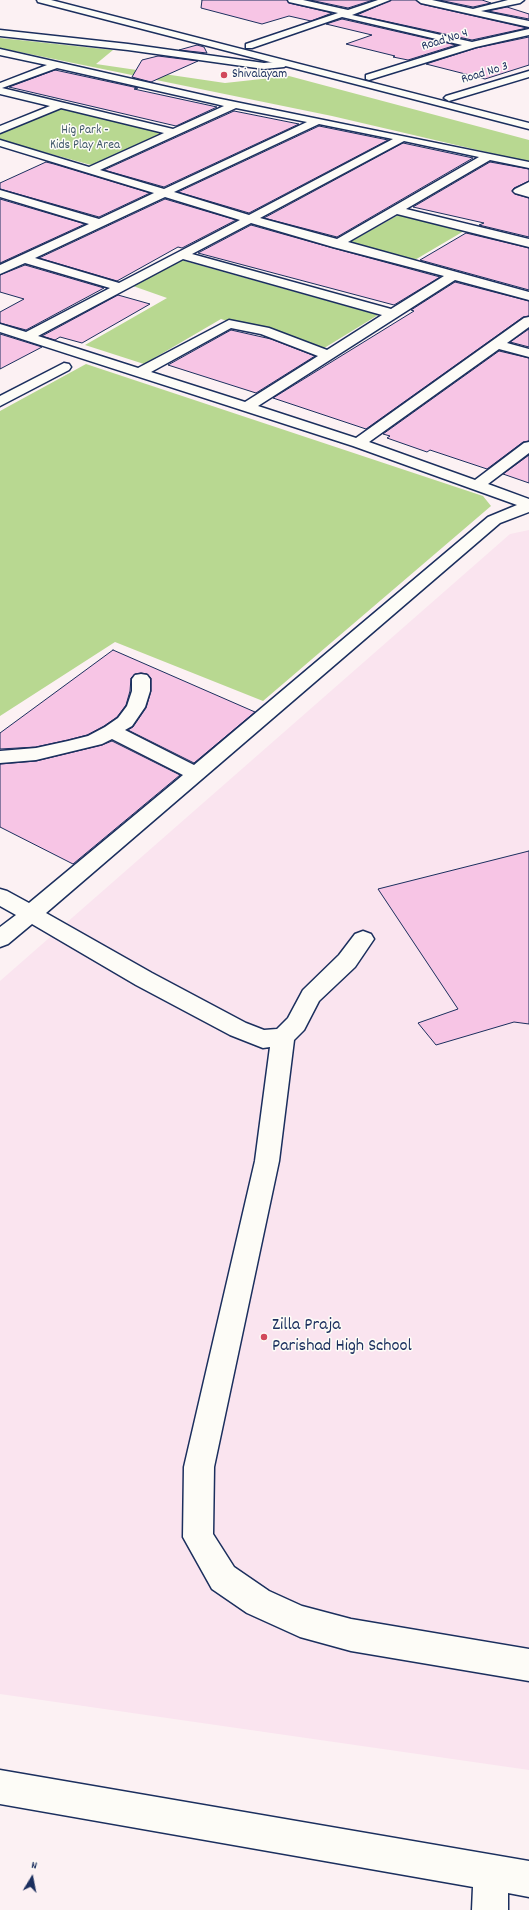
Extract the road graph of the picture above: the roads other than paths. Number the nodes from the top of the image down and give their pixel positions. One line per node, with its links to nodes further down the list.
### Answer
1 (41, 0): 13 (main road)
2 (66, 0): 14 (main road)
3 (292, 0): 7 (main road)
4 (386, 0): 9 (main road)
5 (421, 0): 8 (main road)
6 (520, 0): 8 (main road)
7 (315, 2): 9 (main road)
8 (470, 11): 10 (main road)
9 (346, 14): 14 (main road); 15 (main road)
10 (529, 24)
11 (529, 32): 15 (main road, Road No 4)
12 (0, 33): 16 (main road)
13 (194, 40): 16 (main road); 19 (main road)
14 (249, 46): 21 (main road)
15 (473, 46): 21 (main road, Road No 4)
16 (128, 47): 19 (main road)
17 (0, 52): 18 (main road)
18 (59, 64): 22 (main road); 26 (main road)
19 (284, 64): 29 (main road)
20 (529, 74): 24 (main road, Road No 3)
21 (369, 78): 24 (main road)
22 (0, 86)
23 (0, 91): 25 (main road)
24 (449, 98): 27 (main road)
25 (61, 105): 30 (main road); 31 (main road)
26 (234, 105): 28 (main road); 31 (main road)
27 (529, 119)
28 (318, 121): 32 (main road); 38 (main road)
29 (529, 126)
30 (0, 130)
31 (174, 132): 36 (main road)
32 (403, 138): 34 (main road); 42 (main road)
33 (0, 144): 36 (main road)
34 (487, 157): 35 (main road); 41 (main road)
35 (529, 165)
36 (92, 170): 38 (main road)
37 (529, 185): 39 (main road)
38 (162, 194): 42 (main road); 43 (main road)
39 (529, 194)
40 (3, 196): 43 (main road)
41 (396, 210): 44 (main road); 45 (main road)
42 (250, 219): 45 (main road); 46 (main road)
43 (98, 223): 47 (main road)
44 (529, 243)
45 (337, 244): 49 (main road)
46 (181, 255): 50 (main road); 52 (main road)
47 (24, 259): 48 (main road); 50 (main road)
48 (0, 270)
49 (454, 275): 51 (main road); 52 (main road)
50 (120, 287): 55 (main road)
51 (529, 296)
52 (393, 314): 58 (main road)
53 (529, 321): 56 (main road)
54 (0, 328): 55 (main road)
55 (26, 337): 60 (main road)
56 (498, 344): 57 (main road); 63 (main road)
57 (529, 353)
58 (328, 355): 60 (main road); 62 (main road)
59 (64, 367): 61 (main road)
60 (141, 372): 62 (main road)
61 (0, 402)
62 (247, 407): 63 (main road)
63 (358, 443): 65 (main road)
64 (529, 446): 65 (main road)
65 (476, 486): 66 (main road)
66 (529, 505): 70 (main road)
67 (141, 679): 68 (main road)
68 (112, 731): 69 (main road); 70 (main road)
69 (0, 757)
70 (196, 774): 72 (main road)
71 (0, 896): 72 (main road)
72 (30, 913): 73 (main road); 75 (main road)
73 (0, 939)
74 (363, 939): 75 (main road)
75 (284, 1037): 76 (main road)
76 (529, 1664)
77 (0, 1787): 78 (main road)
78 (490, 1873): 79 (main road); 80 (main road)
79 (529, 1879)
80 (490, 1910)

